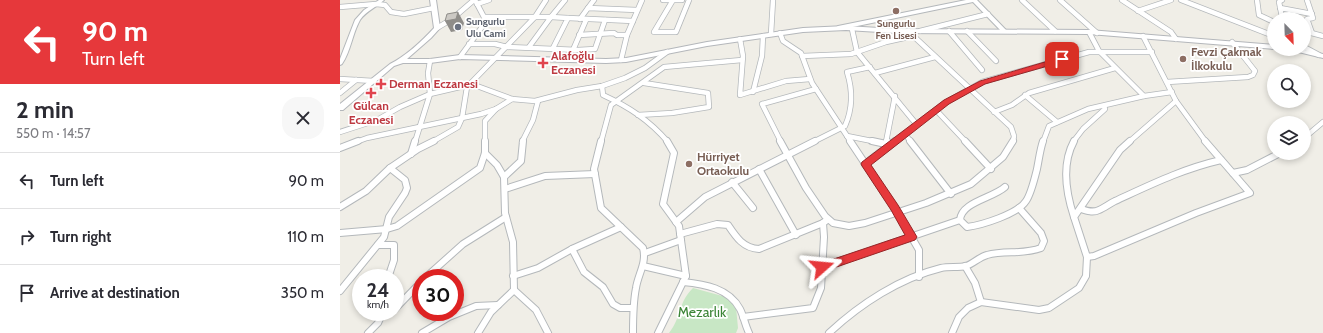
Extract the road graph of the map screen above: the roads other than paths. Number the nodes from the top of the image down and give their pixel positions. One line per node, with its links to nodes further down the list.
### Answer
1 (382, 0): 23 (street)
2 (433, 0): 25 (main road)
3 (489, 0): 22 (street)
4 (546, 0): 34 (street)
5 (565, 0): 35 (street)
6 (594, 0): 26 (street)
7 (642, 0): 28 (street)
8 (663, 0): 9 (street)
9 (673, 0): 10 (street); 11 (street)
10 (682, 0)
11 (689, 0)
12 (773, 0): 57 (street)
13 (974, 0): 31 (street); 44 (street)
14 (1022, 0): 50 (street)
15 (1060, 0): 53 (street)
16 (1122, 0): 29 (street)
17 (1171, 0): 29 (street)
18 (1181, 0): 54 (street)
19 (1257, 0): 38 (street)
20 (1282, 0): 27 (street)
21 (1307, 0): 32 (street)
22 (475, 1): 33 (street); 42 (street)
23 (374, 2): 24 (street); 25 (street); 74 (street)
24 (340, 8)
25 (434, 8): 42 (main road)
26 (588, 8): 28 (street); 37 (street)
27 (1280, 8): 30 (street); 32 (street)
28 (637, 10): 41 (street)
29 (1138, 11): 64 (street)
30 (1281, 12)
31 (988, 14): 46 (street); 49 (street)
32 (1312, 14): 55 (street)
33 (484, 17): 34 (street); 67 (street)
34 (535, 17): 35 (street); 68 (street)
35 (551, 17): 36 (street); 70 (street)
36 (568, 18): 37 (street); 71 (street)
37 (580, 19): 39 (street)
38 (1267, 19)
39 (586, 20): 40 (street); 58 (street)
40 (605, 20): 41 (street); 56 (street)
41 (633, 21): 59 (street)
42 (437, 28): 92 (main road)
43 (852, 28): 44 (main road); 45 (main road); 78 (street)
44 (831, 29): 52 (main road)
45 (908, 31): 46 (main road); 61 (street)
46 (920, 31): 47 (main road)
47 (949, 31): 48 (main road); 95 (street)
48 (967, 31): 49 (main road); 90 (street)
49 (1004, 31): 50 (main road)
50 (1055, 31): 51 (main road)
51 (1089, 32): 53 (main road); 75 (street)
52 (780, 33): 57 (main road); 81 (street)
53 (1097, 33): 62 (main road)
54 (1267, 33)
55 (1312, 33): 63 (street)
56 (600, 34): 58 (street); 59 (street); 72 (street)
57 (771, 34): 60 (main road)
58 (579, 35): 72 (street)
59 (627, 35): 87 (street)
60 (763, 36): 65 (main road); 107 (street)
61 (913, 36): 78 (street); 85 (street)
62 (1143, 36): 64 (main road); 79 (street)
63 (1323, 36)
64 (1176, 38): 66 (main road)
65 (740, 39): 77 (main road); 88 (street)
66 (1232, 42): 69 (main road); 101 (street)
67 (469, 44): 68 (street); 83 (street)
68 (507, 46): 70 (street); 84 (street)
69 (1267, 46)
70 (528, 47): 71 (street)
71 (553, 48): 72 (street)
72 (575, 50): 86 (street)
73 (1311, 50): 82 (street)
74 (347, 51): 76 (street); 91 (street)
75 (1099, 51): 79 (street); 94 (street); 106 (street)
76 (340, 52)
77 (667, 52): 87 (main road); 103 (street)
78 (857, 52): 81 (street); 93 (street)
79 (1152, 52): 101 (street)
80 (1311, 53): 82 (main road)
81 (802, 56): 98 (street)
82 (1322, 56)
83 (460, 57): 84 (main road); 89 (main road)
84 (496, 57): 86 (main road); 104 (street)
85 (934, 57): 96 (street); 106 (street)
86 (572, 60): 87 (main road)
87 (621, 60)
88 (742, 60): 102 (street); 107 (street)
89 (427, 61): 92 (main road); 110 (street)
90 (996, 61)
91 (340, 63)
92 (399, 63): 100 (main road); 123 (main road)
93 (870, 67): 96 (street); 130 (street)
94 (1115, 68): 111 (street); 113 (street)
95 (982, 70)
96 (875, 73): 112 (street)
97 (341, 79): 99 (street)
98 (810, 79): 105 (street); 107 (street)
99 (356, 80): 100 (street); 109 (street)
100 (374, 81): 119 (main road)
101 (1167, 82): 108 (street)
102 (644, 83): 117 (street); 124 (street)
103 (602, 86): 115 (street); 117 (street)
104 (467, 87): 110 (street); 114 (street); 125 (street)
105 (816, 89): 130 (street); 139 (street)
106 (969, 90): 121 (street); 122 (street)
107 (753, 92)
108 (1172, 92): 113 (street); 116 (street)
109 (340, 93)
110 (430, 94): 129 (street); 131 (street)
111 (1026, 95): 122 (street); 126 (street)
112 (894, 96): 128 (street); 135 (street)
113 (1144, 96): 118 (street)
114 (512, 99): 115 (street); 120 (street)
115 (538, 101): 148 (street)
116 (1176, 101): 140 (street); 156 (street)
117 (617, 102): 124 (street); 147 (street)
118 (1104, 106): 126 (street); 159 (street)
119 (340, 108)
120 (496, 109): 125 (street); 137 (street)
121 (936, 110): 128 (street); 145 (street)
122 (994, 112): 145 (street)
123 (340, 113)
124 (638, 115): 161 (street)
125 (462, 118): 129 (street); 138 (street)
126 (1057, 122): 155 (street)
127 (1323, 122): 132 (street)
128 (917, 124): 133 (street)
129 (420, 126): 136 (street); 138 (street)
130 (842, 128): 134 (street); 139 (street)
131 (340, 132)
132 (1311, 132)
133 (905, 134): 135 (street); 152 (street)
134 (847, 136): 135 (street); 142 (street)
135 (887, 145): 142 (street)
136 (340, 148)
137 (486, 153): 148 (street); 164 (street)
138 (411, 154): 143 (street)
139 (787, 154): 144 (street); 162 (street)
140 (1221, 160): 146 (street); 156 (street)
141 (1267, 160): 146 (street)
142 (865, 164): 157 (street)
143 (390, 168): 153 (street); 164 (street)
144 (759, 169): 149 (street); 166 (street)
145 (991, 169): 152 (street)
146 (1233, 173): 172 (street)
147 (595, 174): 151 (street); 163 (street)
148 (504, 177): 151 (street)
149 (732, 182): 154 (street); 161 (street)
150 (1005, 187): 160 (street)
151 (505, 189): 158 (street)
152 (950, 194): 157 (street)
153 (340, 207)
154 (753, 208)
155 (1019, 208): 160 (street); 174 (street)
156 (1081, 209): 159 (street)
157 (898, 213): 162 (street); 168 (street)
158 (506, 217): 177 (street); 178 (street)
159 (1074, 217): 172 (street)
160 (960, 220): 168 (street)
161 (676, 222): 167 (street)
162 (825, 222): 166 (street); 175 (street)
163 (621, 227): 170 (street); 171 (street)
164 (387, 229): 165 (street); 169 (street)
165 (340, 233)
166 (796, 235): 167 (street)
167 (680, 237): 171 (street); 180 (street)
168 (912, 237): 175 (street); 179 (street)
169 (378, 245): 176 (street); 182 (street)
170 (572, 249): 178 (street); 187 (street)
171 (645, 253): 173 (street)
172 (1087, 257): 185 (street)
173 (643, 266): 180 (street); 187 (street)
174 (965, 266): 179 (street); 185 (street)
175 (822, 267): 188 (street)
176 (391, 269)
177 (434, 269)
178 (514, 276): 181 (street)
179 (919, 277): 197 (street)
180 (685, 279): 188 (street); 195 (street)
181 (514, 290): 186 (street); 193 (street)
182 (340, 291)
183 (412, 291): 184 (street)
184 (404, 300)
185 (981, 302): 198 (street)
186 (498, 305): 191 (street); 192 (street)
187 (633, 308): 194 (street)
188 (743, 317): 196 (street)
189 (379, 321): 190 (street)
190 (368, 333)
191 (422, 333)
192 (478, 333)
193 (548, 333)
194 (633, 333)
195 (658, 333)
196 (749, 333)
197 (829, 333)
198 (952, 333)

